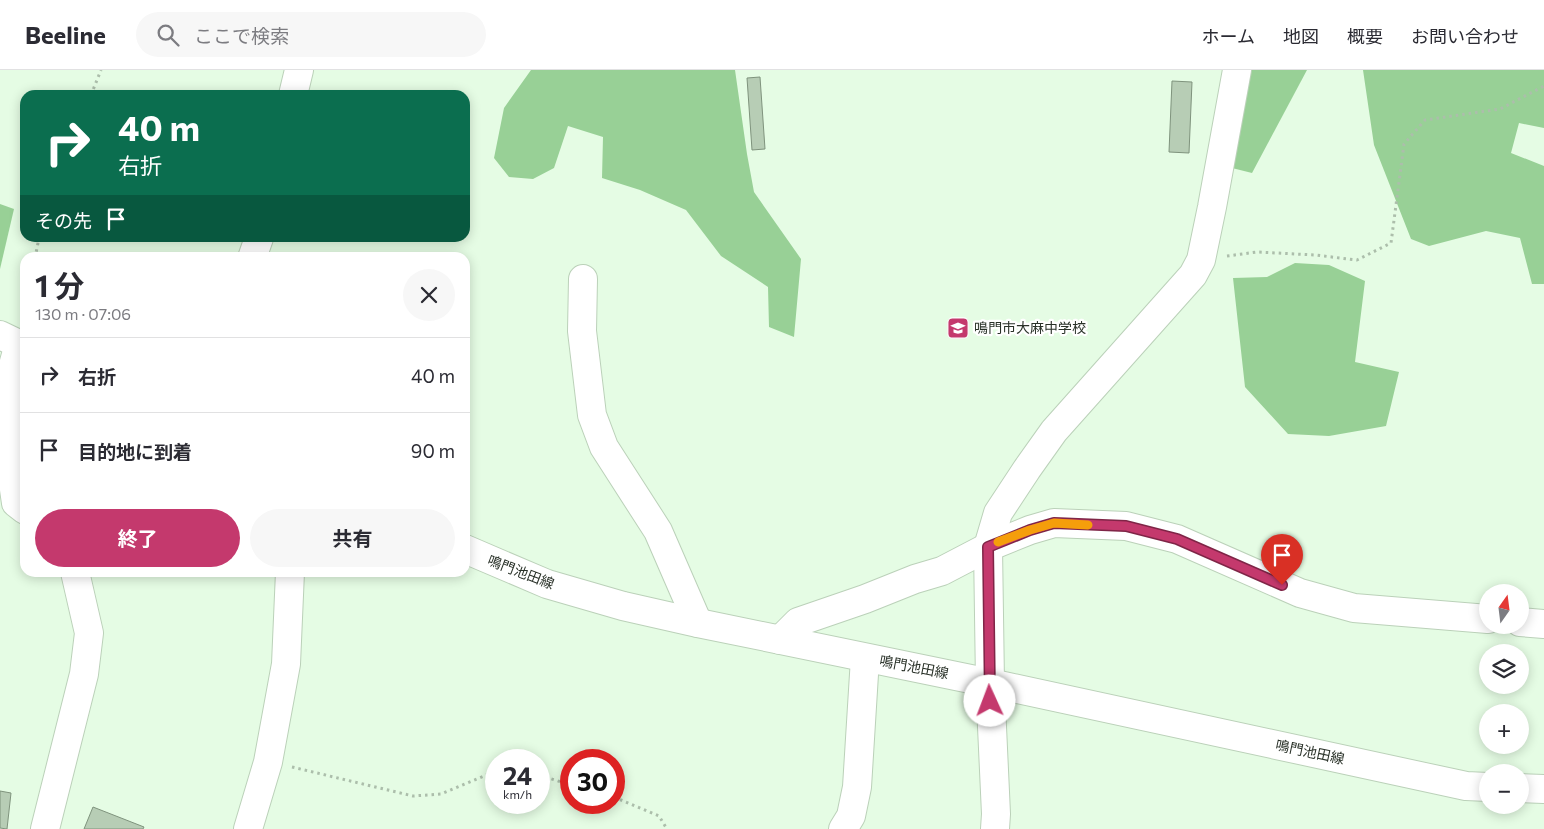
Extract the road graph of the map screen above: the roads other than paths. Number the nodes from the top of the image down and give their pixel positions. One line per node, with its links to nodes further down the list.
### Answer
1 (299, 70): 3 (street)
2 (1237, 70): 7 (street)
3 (294, 90)
4 (583, 279): 13 (street)
5 (15, 342): 6 (street)
6 (20, 506)
7 (988, 547): 11 (street); 15 (street); 17 (street)
8 (470, 551): 13 (street, 鳴門池田線)
9 (76, 577): 21 (street)
10 (290, 577): 22 (street)
11 (1479, 618)
12 (1529, 623): 14 (street)
13 (698, 624): 15 (street, 鳴門池田線)
14 (1544, 624)
15 (780, 640): 16 (street, 鳴門池田線)
16 (865, 658): 17 (street, 鳴門池田線); 23 (street)
17 (990, 683): 18 (street, 鳴門池田線); 24 (street)
18 (1479, 787)
19 (1529, 789): 20 (street)
20 (1544, 790)
21 (45, 829)
22 (248, 829)
23 (843, 829)
24 (995, 829)

